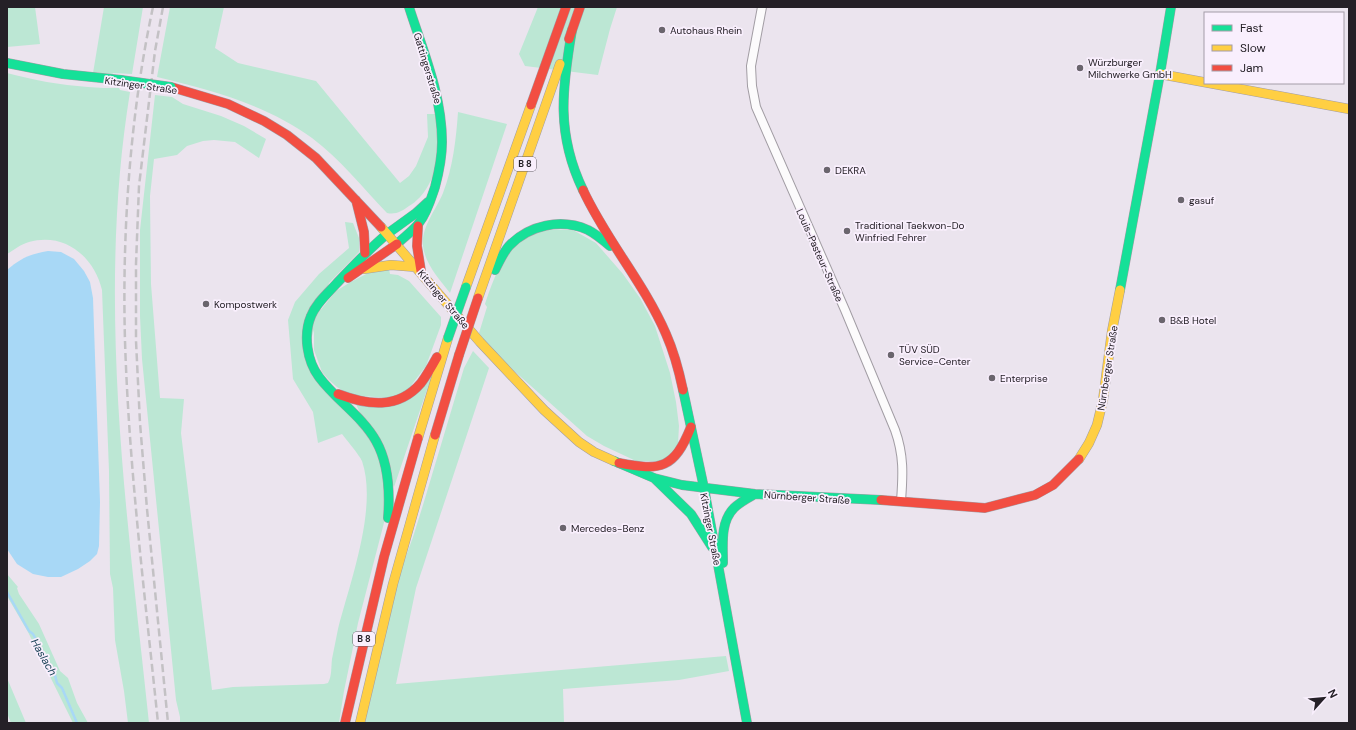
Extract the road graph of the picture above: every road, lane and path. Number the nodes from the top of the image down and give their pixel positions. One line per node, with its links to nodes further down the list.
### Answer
1 (409, 7): 12 (main road, Gattingerstraße)
2 (566, 7): 23 (main road, B 8, bridge)
3 (580, 7): 6 (main road, B 8)
4 (762, 7): 30 (street, Louis-Pasteur-Straße)
5 (1171, 7): 8 (main road, Nürnberger Straße)
6 (572, 30): 17 (main road); 22 (main road, B 8)
7 (7, 63): 13 (main road, Kitzinger Straße, bridge)
8 (1160, 74): 9 (main road); 30 (main road, Nürnberger Straße)
9 (1204, 83)
10 (1212, 84): 11 (main road)
11 (1349, 109)
12 (431, 199): 14 (main road, Gattingerstraße); 15 (main road, Gattingerstraße)
13 (356, 200): 15 (main road, Kitzinger Straße); 18 (main road)
14 (418, 226): 16 (main road, Gattingerstraße); 19 (main road)
15 (388, 234): 16 (main road, Kitzinger Straße); 18 (main road, Gattingerstraße)
16 (397, 244): 19 (main road, Kitzinger Straße); 20 (main road, Gattingerstraße)
17 (617, 252): 22 (main road); 25 (main road)
18 (365, 253): 21 (main road, Gattingerstraße)
19 (419, 269): 20 (main road); 26 (main road, Kitzinger Straße)
20 (362, 270): 21 (main road, Gattingerstraße)
21 (332, 288): 24 (main road, Gattingerstraße)
22 (478, 298): 35 (main road, B 8, bridge)
23 (448, 338): 24 (main road); 32 (main road, B 8)
24 (331, 391): 32 (main road, Gattingerstraße)
25 (691, 427): 26 (main road); 28 (main road)
26 (619, 463): 27 (main road, Kitzinger Straße)
27 (654, 478): 28 (main road, Kitzinger Straße); 31 (main road)
28 (704, 488): 29 (main road, Nürnberger Straße); 31 (main road, Kitzinger Straße)
29 (755, 494): 30 (main road, Nürnberger Straße); 33 (main road)
30 (901, 501)
31 (716, 554): 33 (main road, Kitzinger Straße)
32 (384, 556): 34 (main road, B 8)
33 (723, 587): 36 (main road, Kitzinger Straße)
34 (345, 723)
35 (360, 723)
36 (747, 723)

